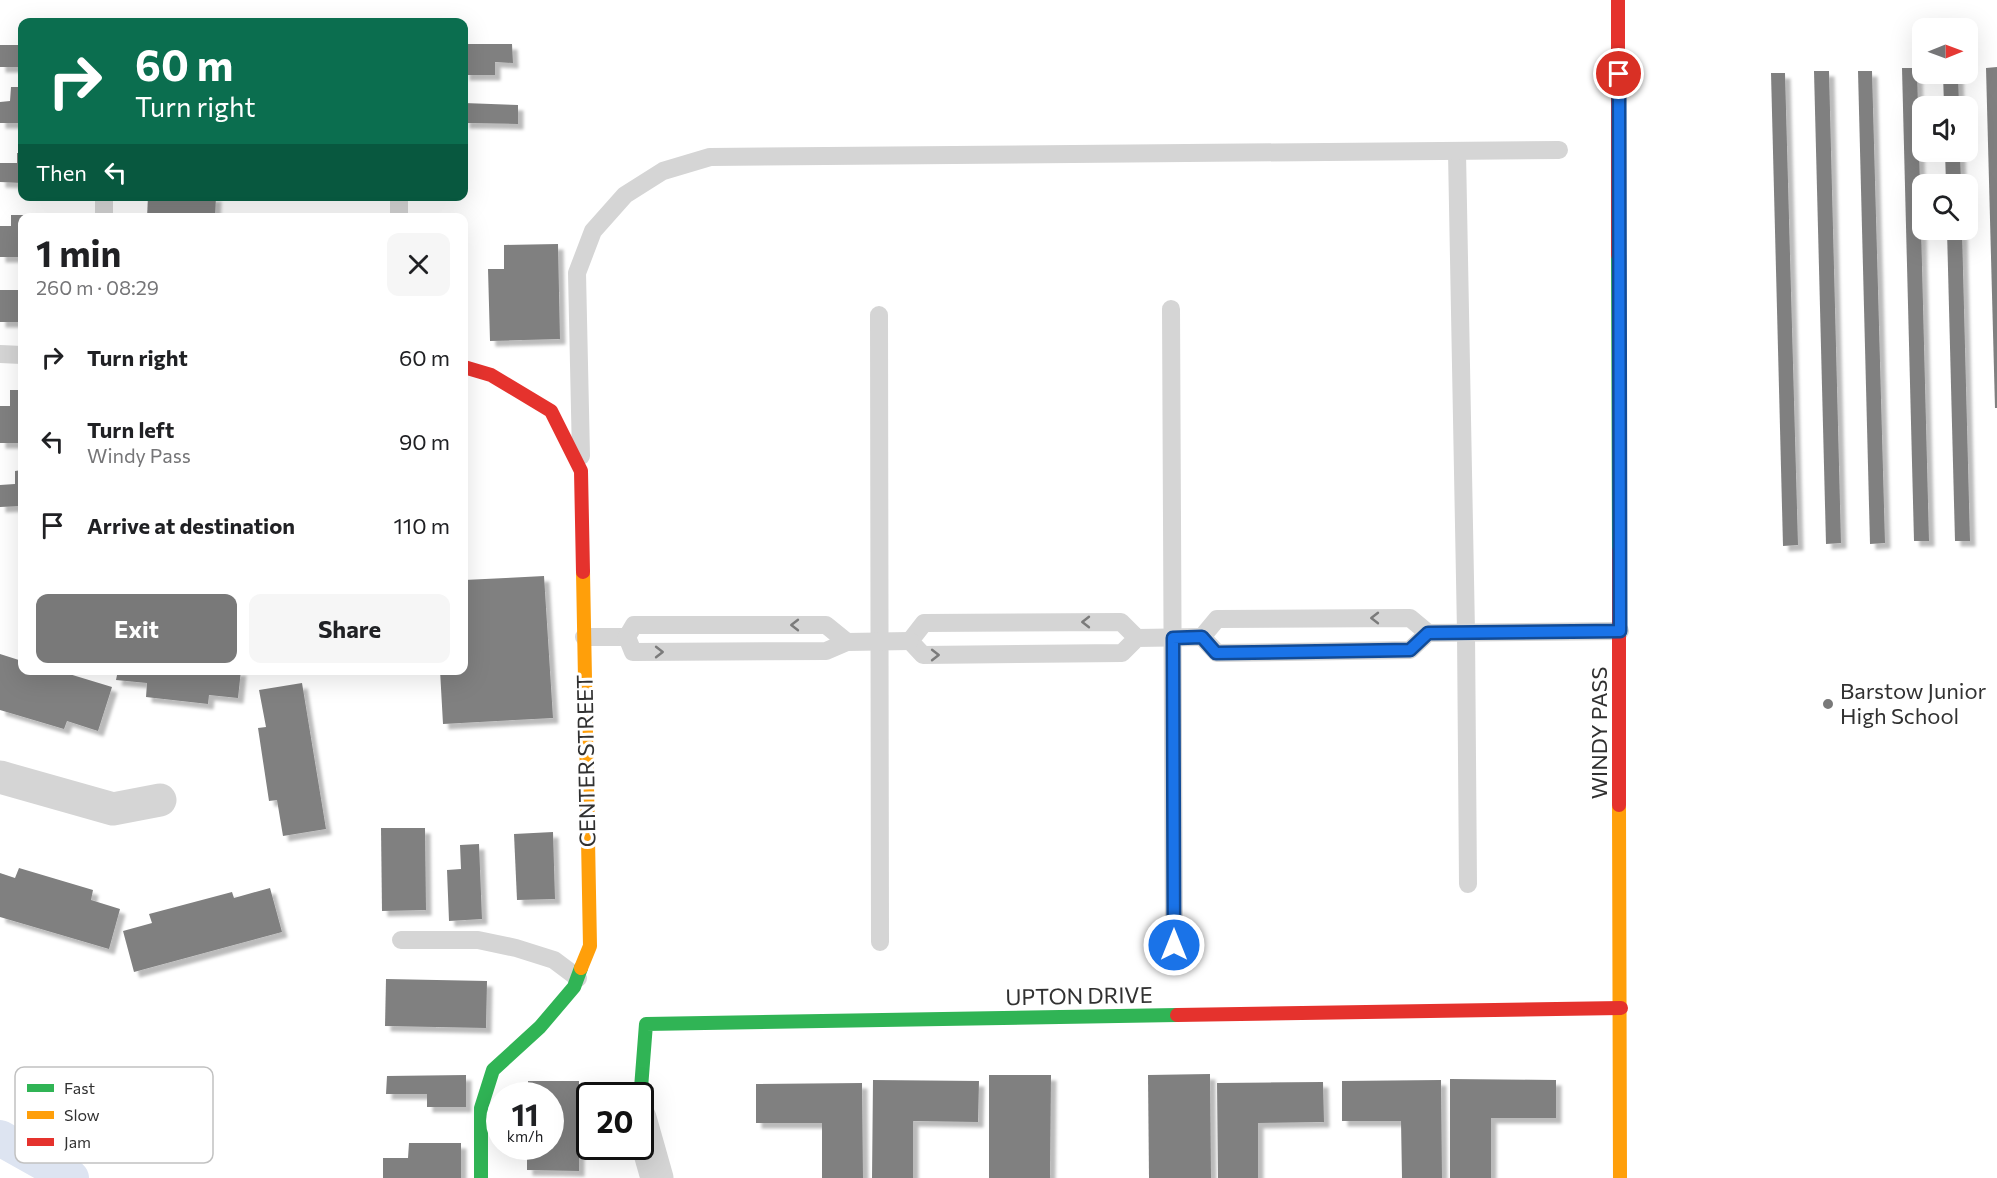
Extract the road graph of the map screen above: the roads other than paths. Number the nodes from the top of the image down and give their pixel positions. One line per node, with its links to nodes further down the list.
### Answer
1 (1618, 0): 10 (street, WINDY PASS)
2 (1559, 150): 3 (lane)
3 (1457, 152): 9 (lane); 11 (lane)
4 (1171, 309): 17 (lane)
5 (879, 315): 20 (lane)
6 (0, 354): 7 (lane)
7 (18, 355)
8 (468, 368): 9 (street, CENTER STREET)
9 (581, 471): 13 (street, CENTER STREET)
10 (1620, 631): 11 (lane); 28 (street, WINDY PASS)
11 (1466, 632): 12 (lane); 23 (lane)
12 (1428, 633): 15 (lane); 15 (lane, one-way to 15)
13 (584, 637): 14 (lane); 27 (street, CENTER STREET)
14 (627, 637): 19 (lane, one-way to 19); 19 (lane, one-way to 14)
15 (1202, 637): 17 (lane)
16 (1137, 638): 17 (lane); 18 (lane, one-way to 16); 18 (lane, one-way to 18)
17 (1173, 638): 26 (lane)
18 (910, 641): 20 (lane)
19 (847, 642): 20 (lane)
20 (879, 642): 25 (lane)
21 (0, 777): 22 (street)
22 (160, 800)
23 (1468, 884)
24 (401, 940): 27 (lane)
25 (880, 942)
26 (1174, 945)
27 (578, 978): 31 (street, CENTER STREET)
28 (1621, 1008): 29 (street, UPTON DRIVE); 33 (street, WINDY PASS)
29 (641, 1082)
30 (652, 1160): 32 (street)
31 (481, 1178)
32 (657, 1178)
33 (1620, 1178)

